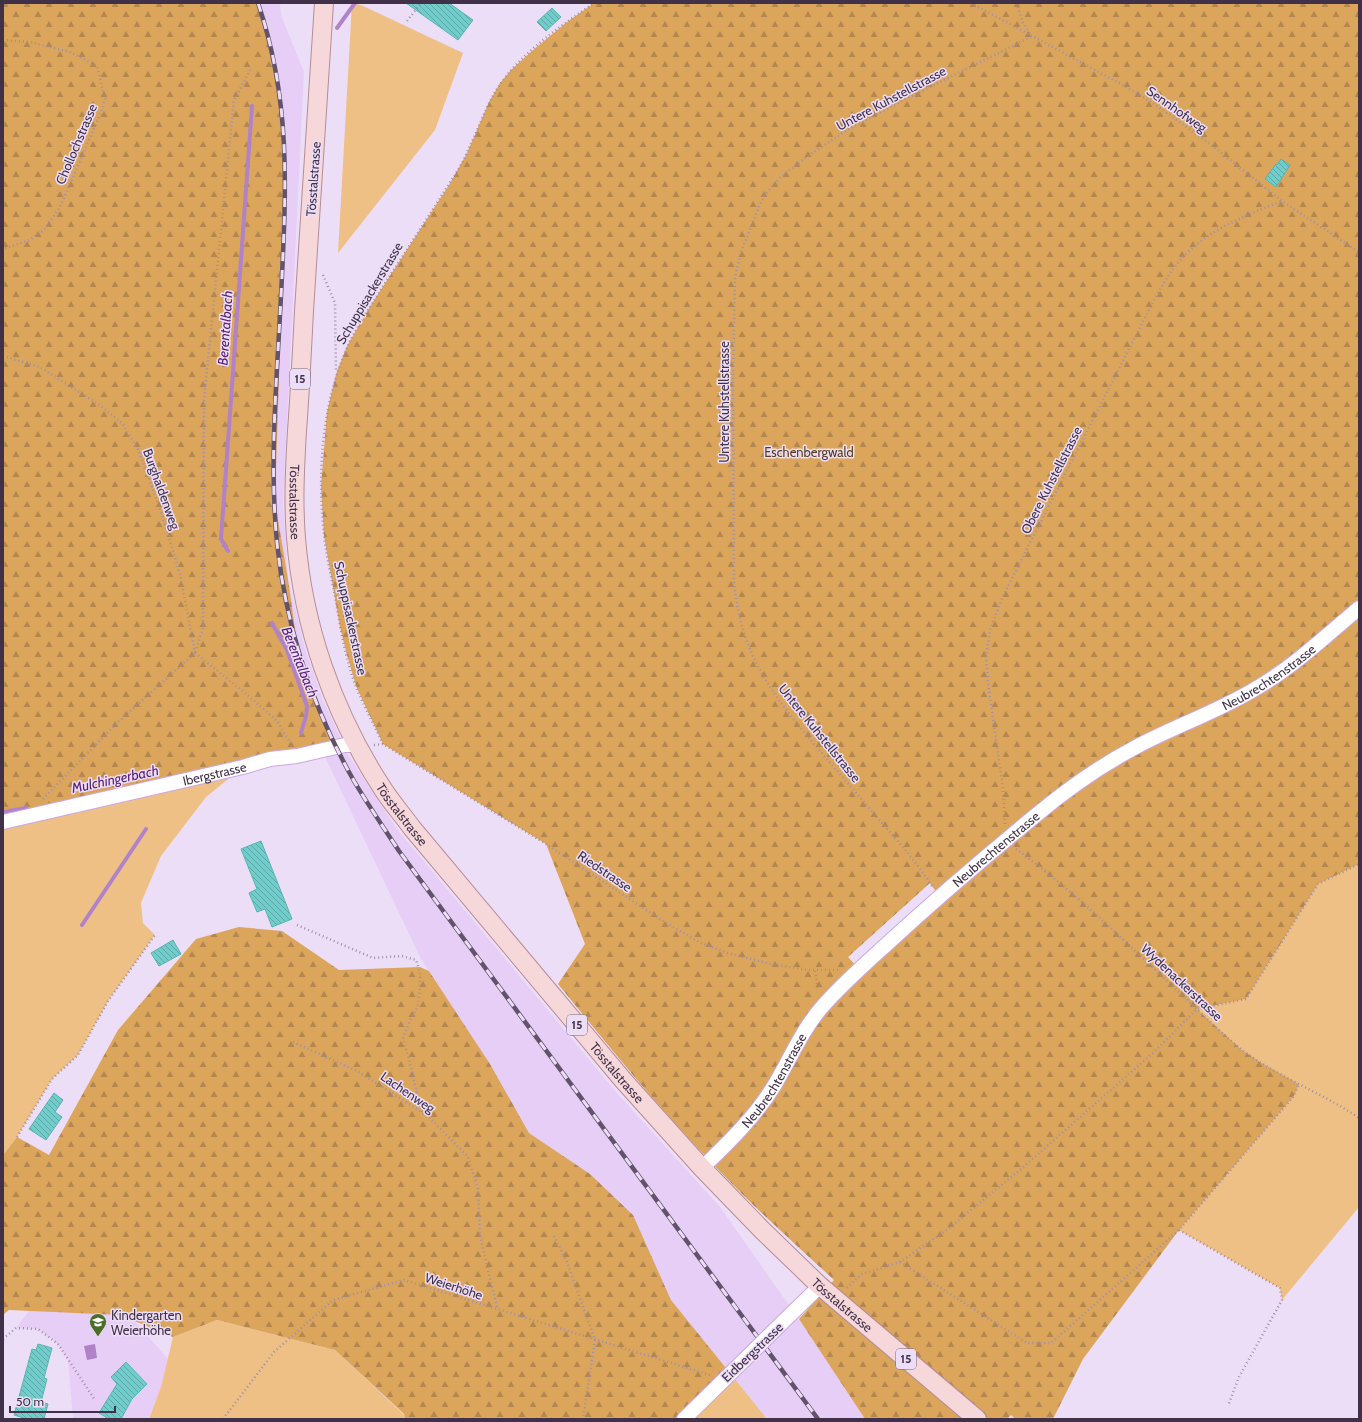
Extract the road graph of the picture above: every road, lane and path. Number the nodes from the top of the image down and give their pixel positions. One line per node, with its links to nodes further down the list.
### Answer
1 (324, 3): 19 (main road, Tösstalstrasse / 15)
2 (421, 3): 6 (path)
3 (594, 3): 15 (path, Schuppisackerstrasse)
4 (971, 3): 7 (path, Sennhofweg)
5 (1017, 3): 7 (path)
6 (408, 21)
7 (1031, 37): 10 (path, Sennhofweg); 25 (path, Untere Kuhstellstrasse)
8 (3, 40): 11 (path, Chollochstrasse)
9 (251, 70): 17 (path)
10 (1282, 201): 12 (path, Sennhofweg); 23 (path, Obere Kuhstellstrasse)
11 (3, 249)
12 (1359, 252)
13 (321, 270): 15 (path)
14 (3, 356): 17 (path, Burghaldenweg)
15 (336, 374): 18 (path, Schuppisackerstrasse)
16 (1359, 608): 23 (street, Neubrechtenstrasse)
17 (195, 653): 20 (path); 21 (path)
18 (383, 744): 19 (path); 28 (path, Riedstrasse)
19 (356, 745): 20 (street, Ibergstrasse); 35 (main road, Tösstalstrasse / 15)
20 (297, 756): 21 (street, Ibergstrasse)
21 (26, 815): 22 (street, Ibergstrasse)
22 (3, 822)
23 (1005, 841): 25 (street, Neubrechtenstrasse); 29 (path, Wydenackerstrasse)
24 (1359, 864): 29 (path)
25 (939, 896): 28 (street, Neubrechtenstrasse)
26 (297, 925): 32 (path)
27 (155, 935): 34 (path)
28 (860, 969): 35 (street, Neubrechtenstrasse)
29 (1197, 1009): 31 (path, Wydenackerstrasse); 38 (path)
30 (293, 1042): 32 (path, Lachenweg)
31 (1299, 1084): 33 (path, Wydenackerstrasse); 36 (path)
32 (422, 1112): 41 (path, Lachenweg)
33 (1359, 1118)
34 (17, 1137)
35 (702, 1168): 39 (main road, Tösstalstrasse / 15)
36 (1179, 1230): 38 (path); 46 (path)
37 (554, 1236): 43 (path)
38 (900, 1262): 40 (path)
39 (820, 1286): 40 (main road, Tösstalstrasse / 15); 44 (street, Eidbergstrasse, bridge)
40 (836, 1299): 50 (main road, Tösstalstrasse / 15)
41 (498, 1310): 43 (path, Weierhöhe); 47 (path, Weierhöhe)
42 (3, 1339): 45 (path)
43 (595, 1340): 44 (path, Weierhöhe); 48 (path)
44 (724, 1379): 49 (street, Eidbergstrasse)
45 (95, 1400)
46 (1228, 1406)
47 (223, 1419)
48 (583, 1419)
49 (684, 1419)
50 (976, 1419)

